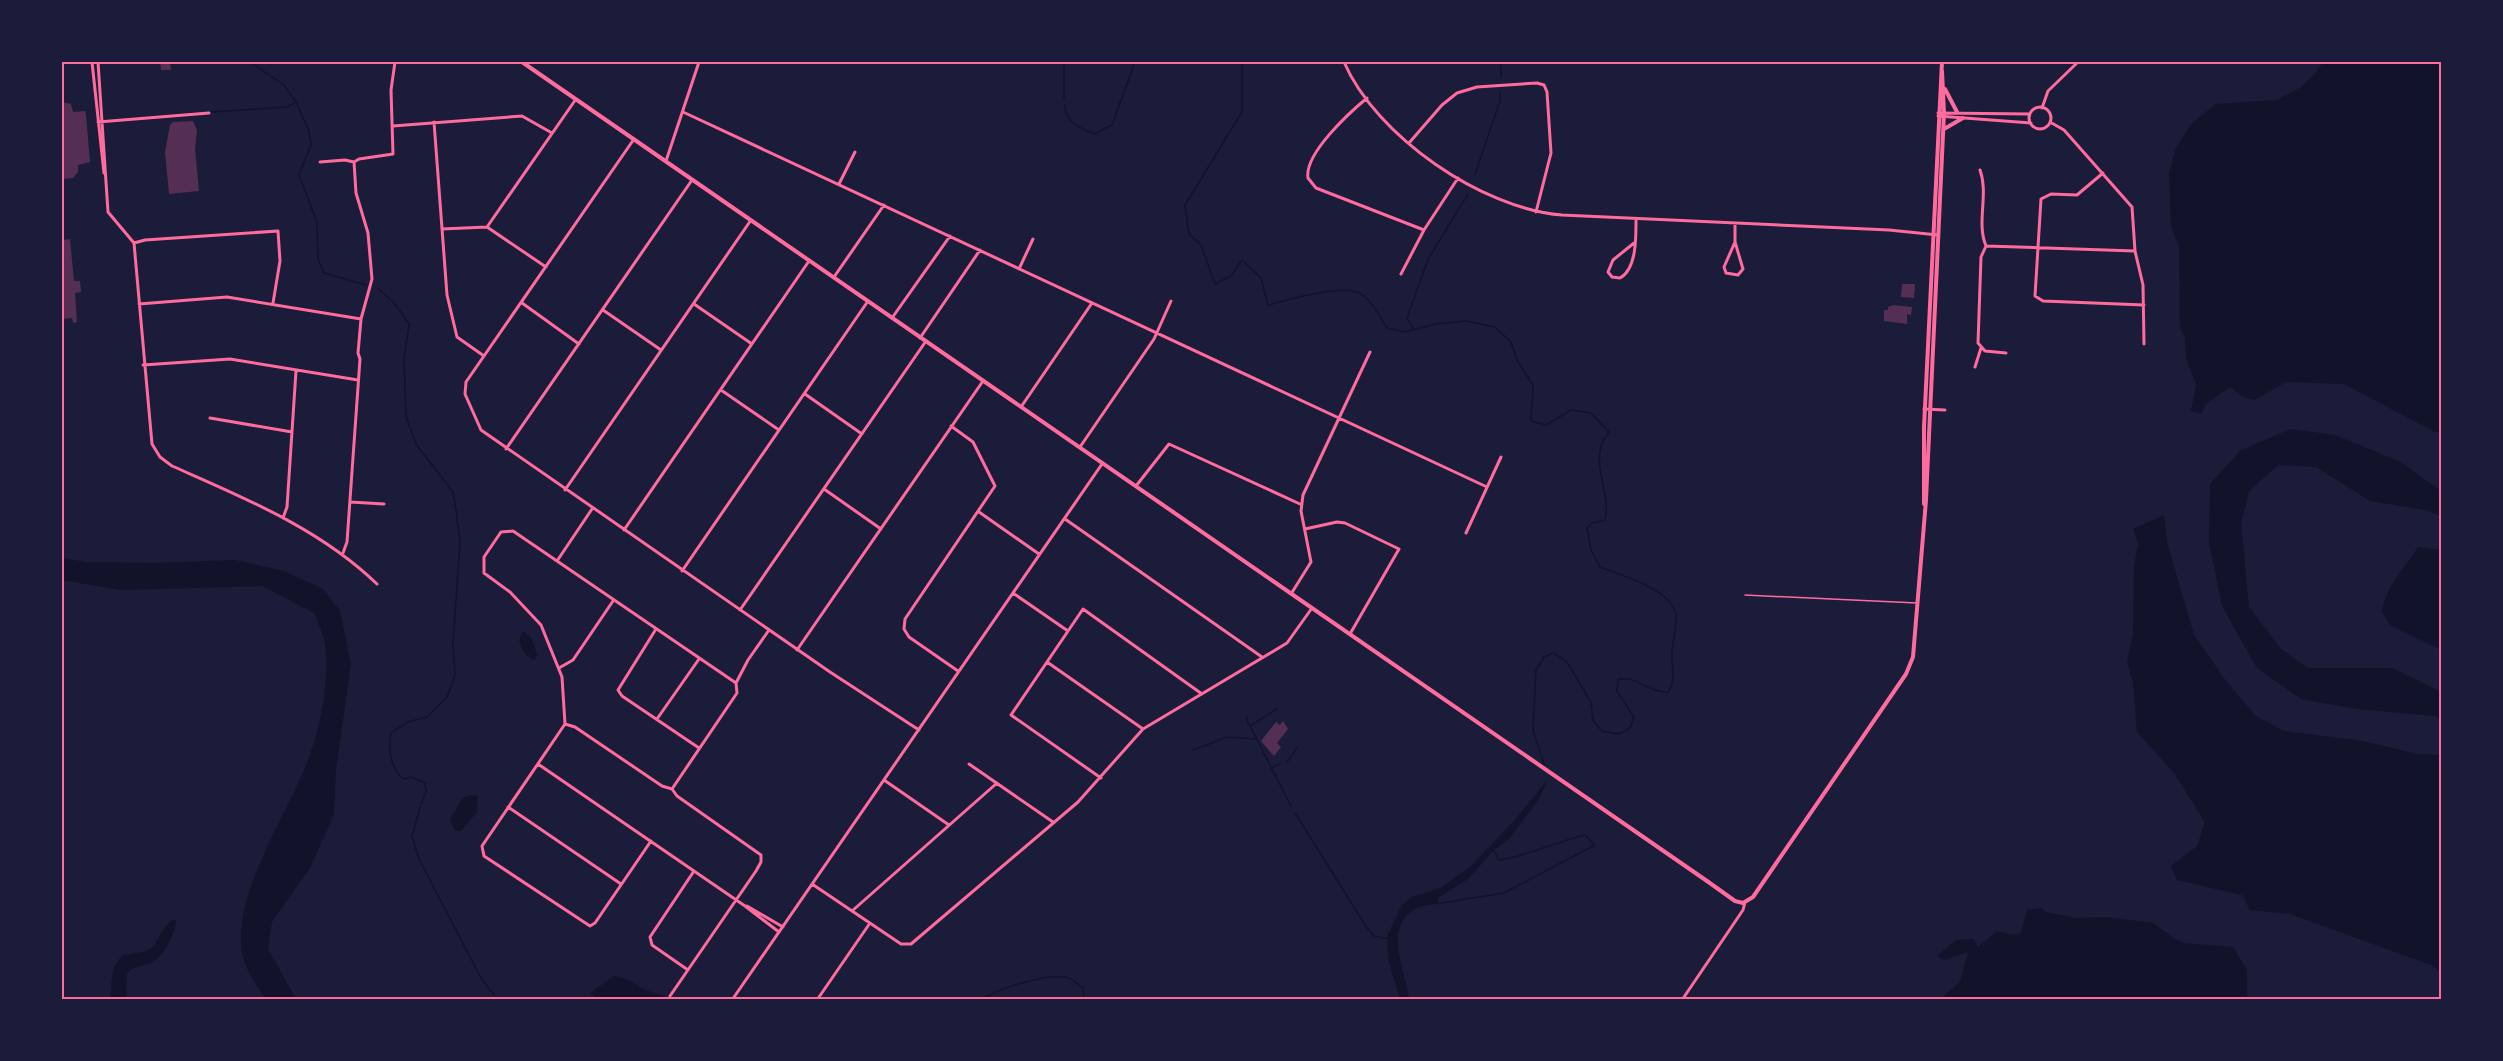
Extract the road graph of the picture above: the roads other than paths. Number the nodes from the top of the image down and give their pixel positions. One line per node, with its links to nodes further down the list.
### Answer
1 (92, 62): 12 (street)
2 (98, 62): 13 (street)
3 (395, 62): 27 (street)
4 (522, 62): 14 (main road)
5 (699, 62): 16 (street)
6 (1344, 62): 11 (street)
7 (1942, 62): 9 (main road)
8 (2078, 62): 15 (street)
9 (1942, 71): 10 (main road); 20 (main road)
10 (1944, 88): 17 (main road); 20 (main road)
11 (1367, 98): 31 (street); 49 (street)
12 (96, 99): 13 (street); 22 (street)
13 (101, 99): 23 (street)
14 (576, 99): 29 (street); 30 (main road)
15 (2042, 108): 19 (street); 25 (street)
16 (683, 112): 33 (street); 41 (street)
17 (1957, 112): 19 (street); 20 (street)
18 (209, 113): 23 (street)
19 (2030, 114): 26 (street)
20 (1941, 115): 21 (street); 28 (main road); 50 (main road)
21 (1963, 118): 26 (street); 28 (main road)
22 (98, 122): 23 (street); 38 (street)
23 (104, 122): 38 (street)
24 (434, 122): 27 (street); 29 (street); 48 (street)
25 (2050, 122): 26 (street); 37 (street)
26 (2031, 123)
27 (393, 126): 35 (street)
28 (1943, 129): 51 (main road)
29 (552, 132): 47 (street)
30 (634, 139): 33 (main road); 62 (street)
31 (1409, 143): 39 (street); 43 (street)
32 (855, 152): 41 (street)
33 (666, 161): 40 (main road)
34 (320, 162): 35 (street)
35 (354, 162): 75 (street)
36 (1980, 170): 57 (street)
37 (2103, 172): 58 (street); 60 (street)
38 (105, 175): 55 (street)
39 (1458, 177): 43 (street); 49 (street)
40 (692, 180): 45 (main road); 74 (street)
41 (839, 184): 42 (street)
42 (884, 205): 52 (street); 65 (street)
43 (1536, 212): 44 (street)
44 (1636, 219): 46 (street); 56 (street)
45 (751, 220): 61 (main road); 72 (street)
46 (1736, 223): 50 (street); 54 (street)
47 (487, 227): 48 (street); 62 (street)
48 (442, 229): 87 (street)
49 (1424, 230): 64 (street)
50 (1932, 234): 51 (street); 96 (main road)
51 (1938, 235): 97 (main road)
52 (950, 236): 59 (street); 76 (street)
53 (1033, 239): 63 (street)
54 (1735, 242): 54 (street)
55 (134, 243): 68 (street); 71 (street)
56 (1634, 243): 56 (street)
57 (1986, 246): 58 (street); 83 (street)
58 (2037, 247): 60 (street); 73 (street)
59 (980, 250): 63 (street); 78 (street)
60 (2135, 251): 73 (street)
61 (809, 261): 65 (main road); 81 (street)
62 (546, 267): 69 (street)
63 (1019, 269): 70 (street)
64 (1401, 274)
65 (834, 277): 66 (main road)
66 (868, 301): 76 (main road); 94 (street)
67 (1171, 301): 77 (street)
68 (273, 303): 71 (street); 75 (street)
69 (521, 303): 80 (street); 87 (street)
70 (1092, 303): 77 (street); 95 (street)
71 (139, 304): 88 (street)
72 (693, 304): 81 (street); 84 (street)
73 (2144, 305): 82 (street)
74 (603, 310): 80 (street); 84 (street)
75 (362, 318): 91 (street)
76 (892, 318): 78 (main road)
77 (1157, 333): 100 (street); 105 (street)
78 (920, 338): 79 (main road)
79 (926, 341): 92 (main road); 104 (street)
80 (579, 344): 106 (street)
81 (752, 344): 93 (street)
82 (2144, 344)
83 (1981, 348): 86 (street); 89 (street)
84 (660, 350): 112 (street)
85 (1370, 352): 100 (street)
86 (2006, 353)
87 (484, 356): 106 (street)
88 (143, 365): 90 (street); 119 (street)
89 (1975, 367)
90 (296, 370): 91 (street); 103 (street)
91 (358, 380): 113 (street)
92 (983, 381): 95 (main road); 101 (street)
93 (720, 390): 102 (street); 123 (street)
94 (804, 393): 102 (street); 104 (street)
95 (1021, 407): 105 (main road)
96 (1924, 409): 97 (street); 117 (main road)
97 (1930, 410): 98 (street); 117 (main road)
98 (1945, 410)
99 (210, 418): 103 (street)
100 (1339, 418): 110 (street); 115 (street)
101 (951, 426): 118 (street); 121 (street)
102 (779, 430): 128 (street)
103 (292, 432): 119 (street)
104 (862, 434): 111 (street)
105 (1080, 447): 108 (main road)
106 (506, 449): 112 (street)
107 (1501, 457): 110 (street)
108 (1102, 464): 109 (main road); 120 (street)
109 (1136, 486): 115 (street); 131 (main road)
110 (1487, 487): 124 (street)
111 (824, 489): 121 (street); 136 (street)
112 (565, 490): 116 (street)
113 (350, 502): 114 (street); 125 (street)
114 (384, 504)
115 (1300, 504): 122 (street)
116 (592, 509): 123 (street); 127 (street)
117 (1924, 510): 134 (main road)
118 (979, 512): 126 (street); 146 (street)
119 (283, 518): 125 (street)
120 (1065, 519): 126 (street); 142 (street)
121 (881, 529): 141 (street)
122 (1305, 529): 131 (street); 140 (street)
123 (624, 530): 128 (street)
124 (1466, 533)
125 (344, 553): 129 (street)
126 (1039, 555): 130 (street)
127 (557, 561): 133 (street); 145 (street)
128 (682, 571): 136 (street)
129 (376, 584)
130 (1013, 593): 139 (street); 146 (street)
131 (1291, 594): 135 (main road)
132 (1745, 595): 134 (lane)
133 (614, 600): 137 (street); 145 (street)
134 (1918, 603): 168 (main road)
135 (1312, 608): 140 (main road); 142 (street)
136 (740, 610): 138 (street)
137 (656, 629): 143 (street); 149 (street)
138 (768, 630): 141 (street); 147 (street)
139 (1068, 631): 144 (street); 148 (street)
140 (1350, 634): 168 (main road)
141 (797, 650): 152 (street)
142 (1262, 657): 148 (street)
143 (699, 658): 147 (street); 149 (street)
144 (1047, 662): 151 (street); 156 (street)
145 (559, 668): 150 (street)
146 (959, 672): 152 (street)
147 (736, 683): 153 (street)
148 (1202, 694): 151 (street)
149 (657, 719): 153 (street)
150 (565, 723): 154 (street); 159 (street)
151 (1143, 729): 156 (street)
152 (919, 730): 157 (street)
153 (699, 748): 159 (street)
154 (538, 764): 160 (street); 163 (street)
155 (969, 764): 158 (street)
156 (1101, 778): 161 (street)
157 (884, 780): 162 (street); 165 (street)
158 (997, 783): 161 (street); 162 (street)
159 (672, 789): 167 (street)
160 (508, 807): 166 (street); 166 (street)
161 (1053, 822): 171 (street)
162 (949, 825): 170 (street)
163 (651, 841): 164 (street); 166 (street)
164 (694, 871): 167 (street); 174 (street)
165 (812, 884): 170 (street); 172 (street)
166 (621, 885)
167 (736, 899): 169 (street); 174 (street)
168 (1745, 902): 179 (street)
169 (745, 906): 172 (street); 173 (street)
170 (852, 911): 171 (street)
171 (870, 923): 178 (street)
172 (783, 927): 173 (street)
173 (779, 932): 177 (street)
174 (688, 970): 175 (street)
175 (670, 996): 176 (lane)
176 (667, 999)
177 (732, 999)
178 (817, 999)
179 (1682, 999)

